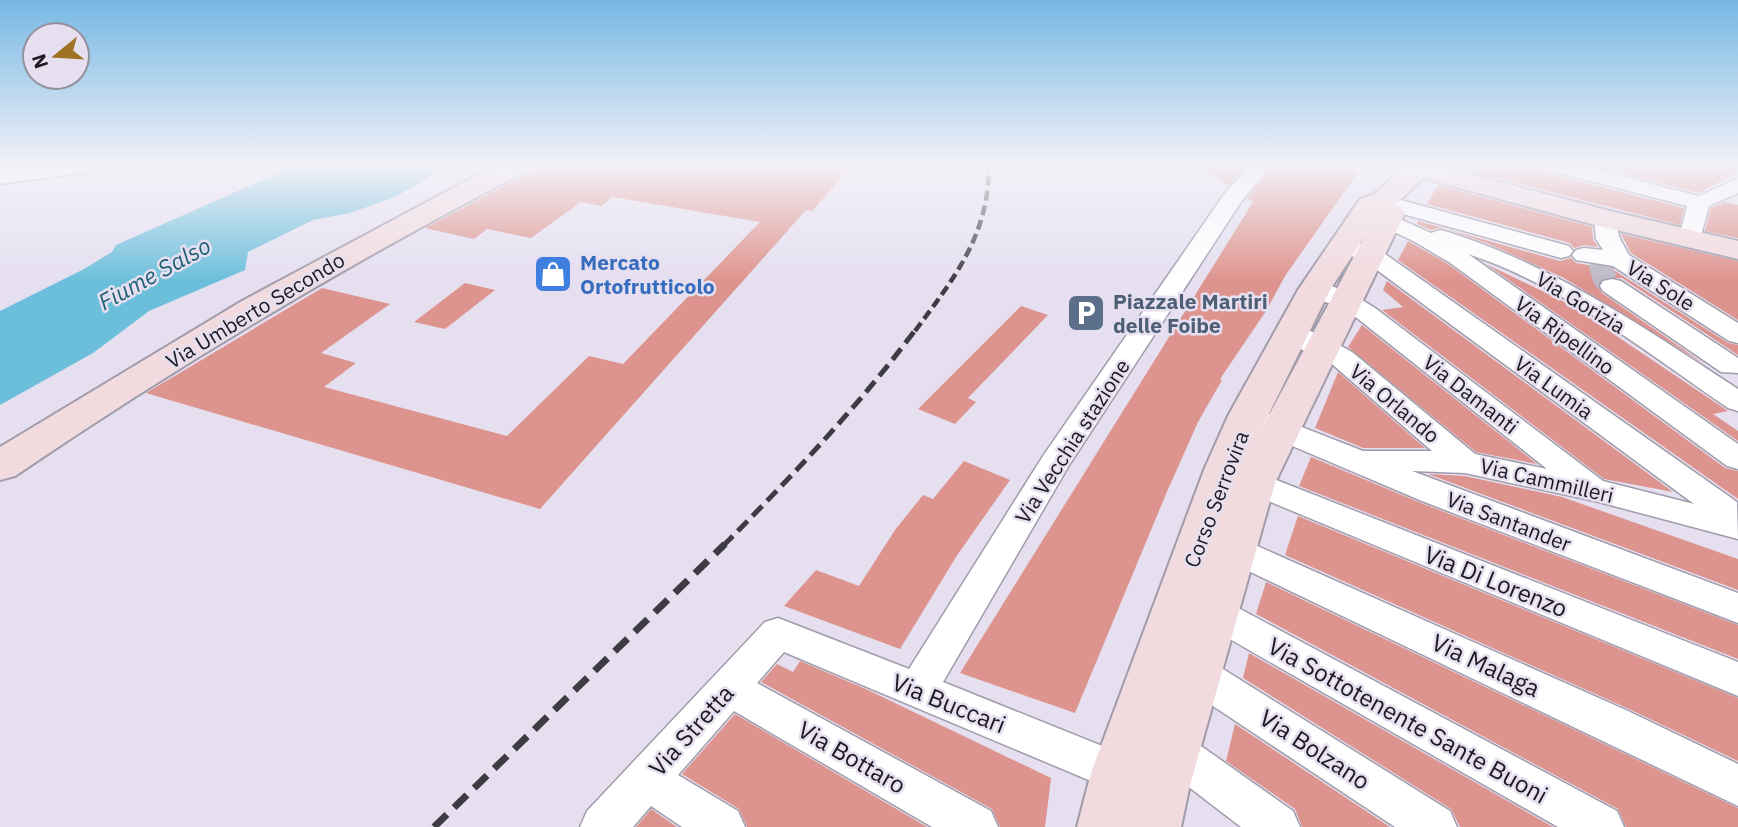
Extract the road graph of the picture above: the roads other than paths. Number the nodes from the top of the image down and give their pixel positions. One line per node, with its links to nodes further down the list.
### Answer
1 (440, 204): 21 (main road, Via Umberto Secondo)
2 (1229, 204): 32 (street, Via Vecchia stazione)
3 (1698, 204): 6 (street)
4 (1389, 207): 5 (main road); 8 (street); 10 (main road, Corso Serrovira); 16 (street, Via Gorizia); 18 (street, Via Ripellino); 24 (street, Via Lumia)
5 (1605, 219): 6 (main road); 8 (street, Via Sole)
6 (1690, 238): 7 (main road)
7 (1738, 250)
8 (1593, 257): 11 (street, Via Sole)
9 (1612, 286): 15 (street)
10 (1330, 295): 14 (main road, Corso Serrovira); 23 (street, Via Damanti)
11 (1701, 311): 12 (street); 13 (street, Via Sole)
12 (1738, 320)
13 (1738, 334)
14 (1307, 340): 17 (main road, Corso Serrovira); 20 (street, Via Orlando)
15 (1731, 366)
16 (1738, 402)
17 (1264, 423): 19 (street, Via Santander); 22 (main road, Corso Serrovira)
18 (1738, 459)
19 (1353, 460): 20 (street, Via Cammilleri); 27 (street, Via Santander)
20 (1465, 462): 23 (street, Via Cammilleri)
21 (0, 467)
22 (1239, 476): 25 (main road, Corso Serrovira); 30 (street, Via Di Lorenzo)
23 (1595, 490): 24 (street, Via Cammilleri)
24 (1733, 517)
25 (1218, 541): 26 (main road, Corso Serrovira); 36 (street, Via Malaga)
26 (1197, 603): 29 (main road, Corso Serrovira); 44 (street, Via Sottotenente Sante Buoni)
27 (1738, 608)
28 (778, 633): 31 (street, Via Stretta); 32 (street, Via Buccari)
29 (1179, 662): 33 (main road, Corso Serrovira); 37 (main road, Corso Serrovira); 43 (street, Via Bolzano)
30 (1738, 679)
31 (730, 688): 35 (street, Via Stretta); 40 (street, Via Bottaro)
32 (918, 690): 34 (street, Via Buccari)
33 (1137, 722): 34 (main road, Corso Serrovira); 37 (street)
34 (1119, 774): 37 (street, Via Buccari); 41 (main road, Corso Serrovira)
35 (646, 779): 38 (street, Via Stretta); 39 (street)
36 (1738, 786)
37 (1162, 789): 42 (street)
38 (603, 827)
39 (722, 827)
40 (975, 827)
41 (1106, 827)
42 (1278, 827)
43 (1434, 827)
44 (1601, 827)

